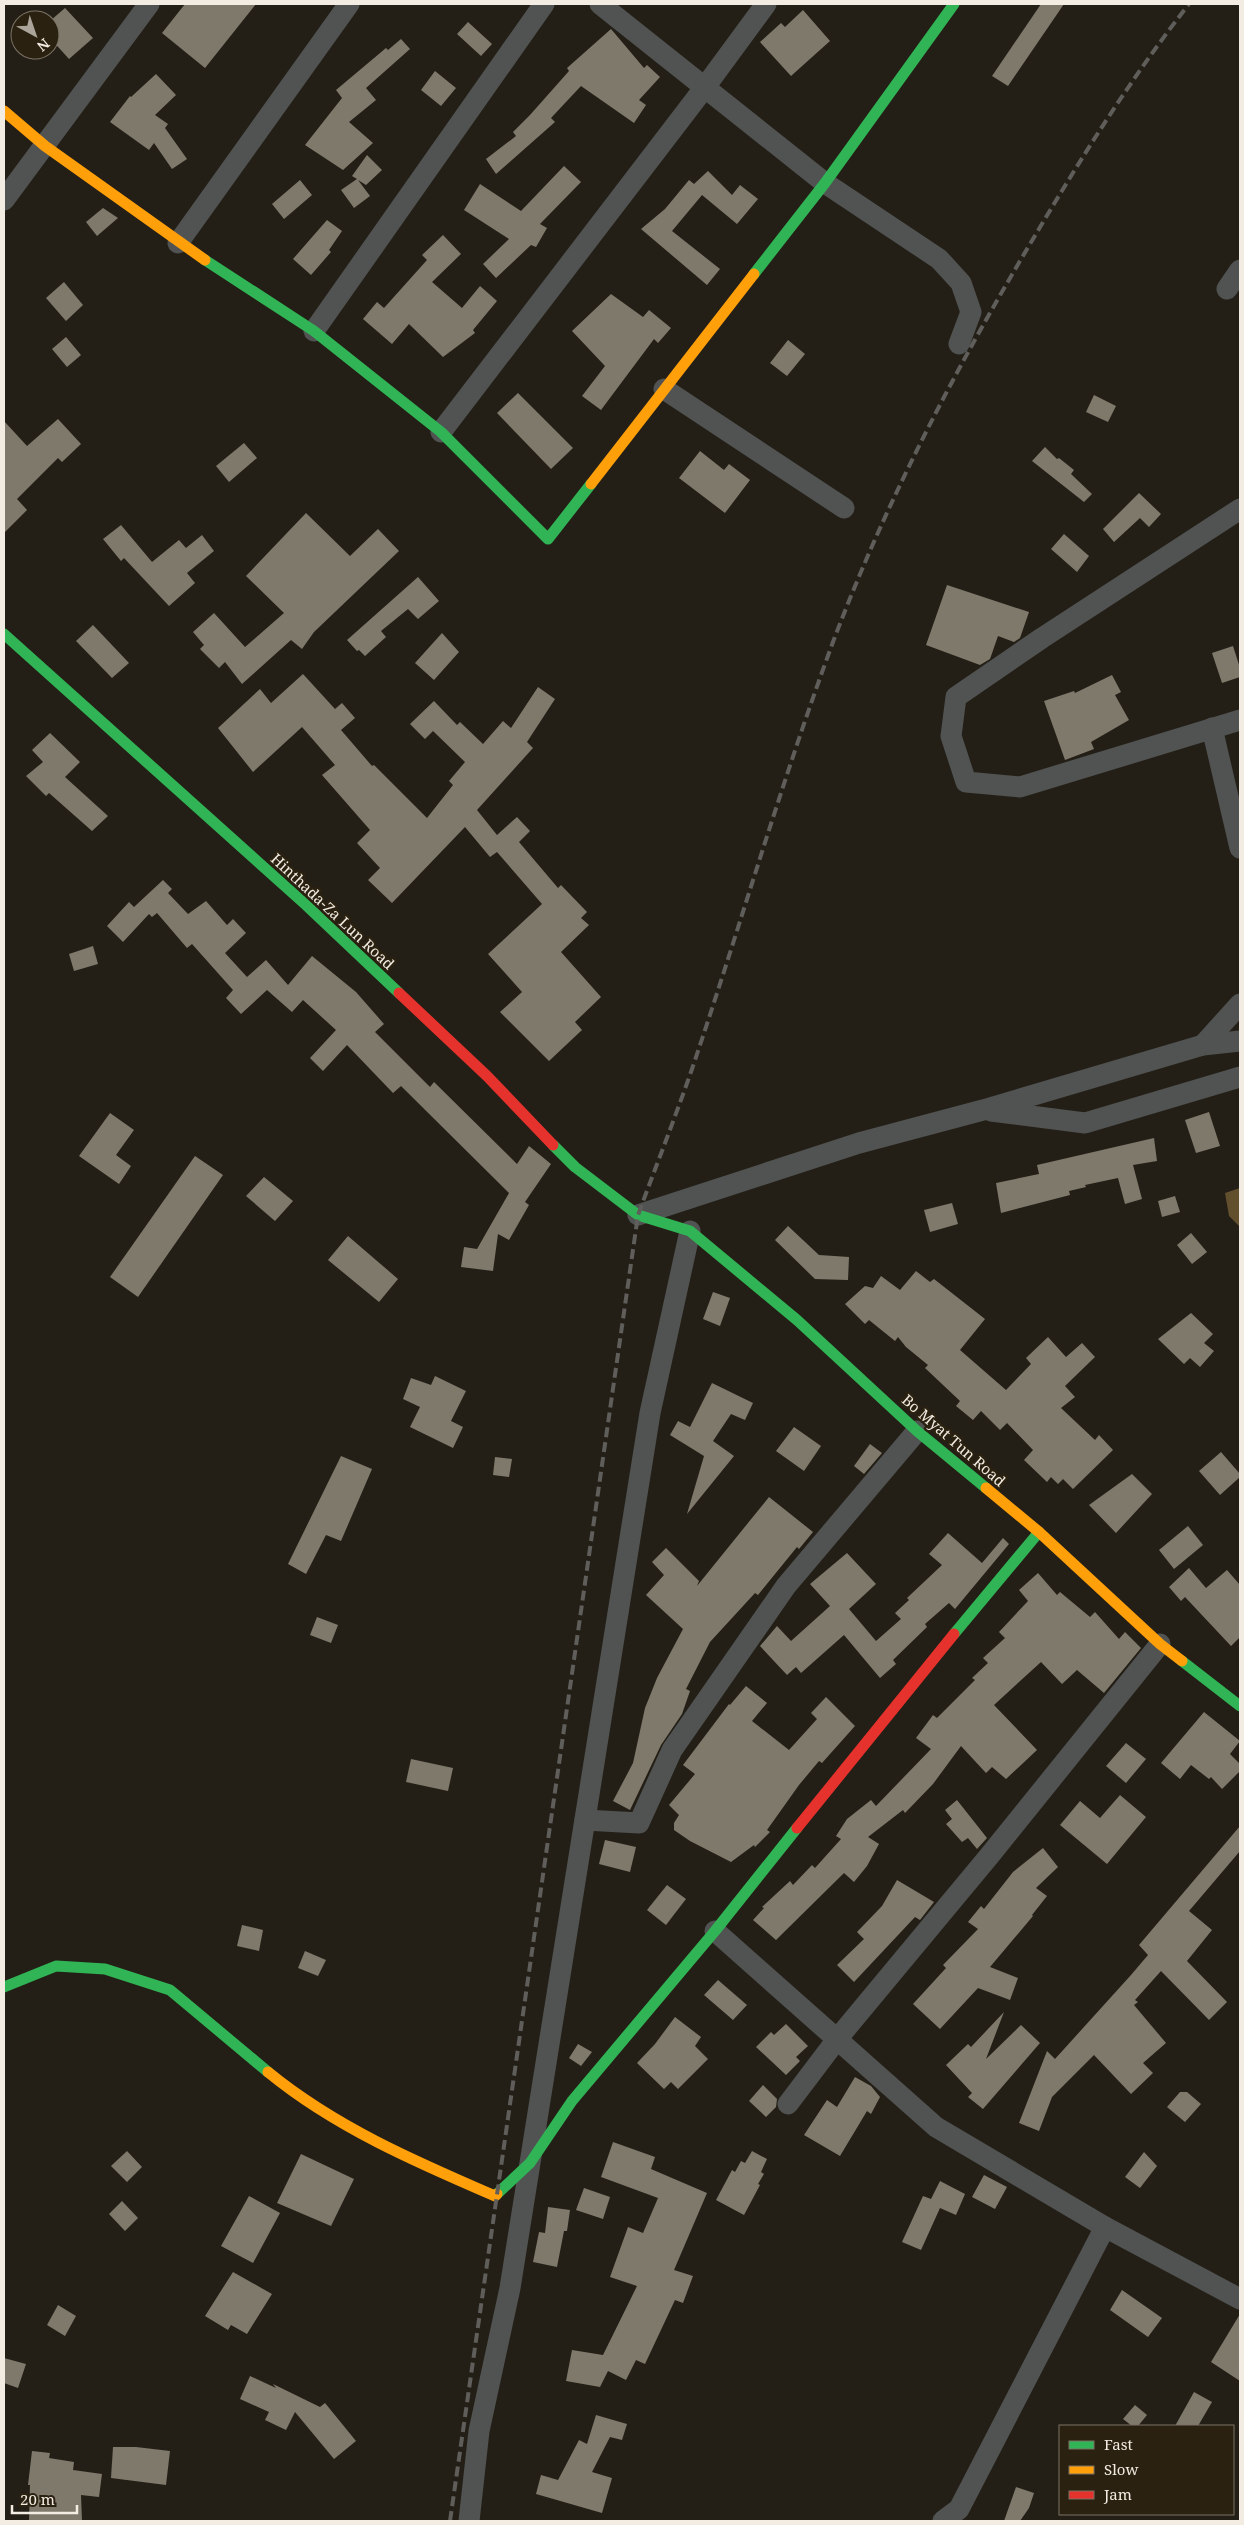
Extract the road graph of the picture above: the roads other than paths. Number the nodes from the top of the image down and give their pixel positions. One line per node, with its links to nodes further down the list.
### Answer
1 (149, 4): 9 (street)
2 (349, 4): 12 (street)
3 (544, 4): 15 (street)
4 (600, 4): 7 (street)
5 (766, 4): 7 (street)
6 (954, 4): 10 (street)
7 (705, 87): 10 (street); 18 (street)
8 (4, 111): 9 (street)
9 (45, 146): 11 (street); 12 (street)
10 (825, 183): 16 (street); 17 (street)
11 (4, 200)
12 (178, 243): 15 (street)
13 (1240, 270): 14 (street)
14 (1227, 289)
15 (314, 331): 18 (street)
16 (959, 344)
17 (664, 389): 18 (street); 19 (street)
18 (441, 432)
19 (844, 508)
20 (1240, 509): 23 (street)
21 (4, 634): 30 (street, Hinthada-Za Lun Road)
22 (1240, 720): 23 (street)
23 (1212, 728): 24 (street)
24 (1240, 848)
25 (1240, 1004): 27 (street)
26 (1240, 1041): 27 (street)
27 (1203, 1045): 29 (street)
28 (1240, 1076): 29 (street)
29 (983, 1110): 30 (street)
30 (638, 1214): 31 (street, Bo Myat Tun Road)
31 (690, 1231): 32 (street, Bo Myat Tun Road); 36 (street)
32 (917, 1431): 33 (street, Bo Myat Tun Road); 36 (street)
33 (1039, 1532): 34 (street, Bo Myat Tun Road); 37 (street)
34 (1160, 1644): 35 (street, Bo Myat Tun Road); 39 (street)
35 (1240, 1706)
36 (585, 1820): 41 (street)
37 (715, 1931): 39 (street); 41 (street)
38 (4, 1987): 41 (street)
39 (838, 2038): 40 (street); 42 (street)
40 (788, 2104)
41 (530, 2163): 44 (street)
42 (1105, 2227): 43 (street); 45 (street)
43 (1240, 2299)
44 (469, 2521)
45 (943, 2521)

